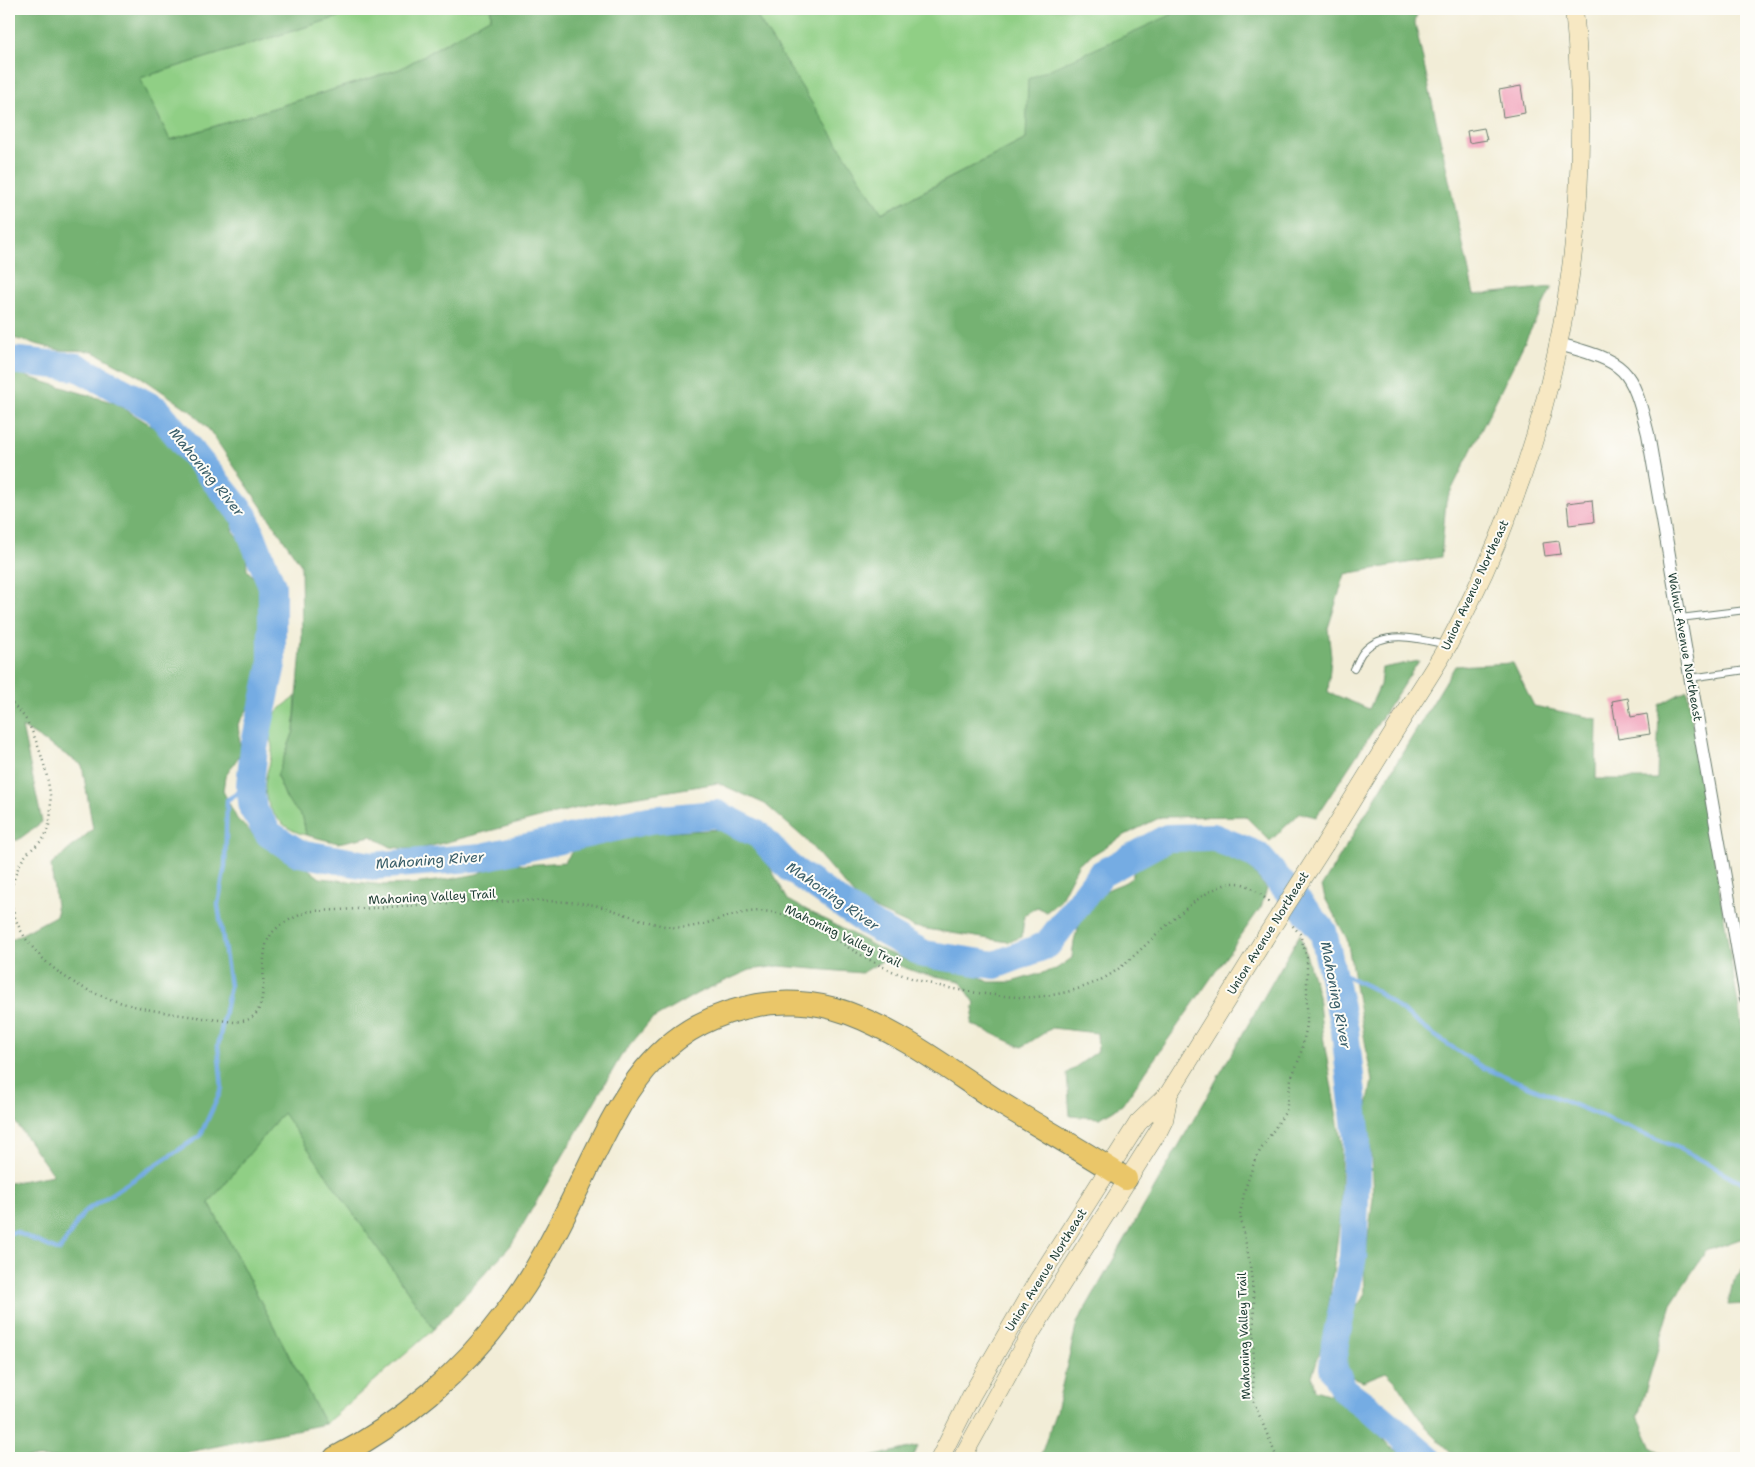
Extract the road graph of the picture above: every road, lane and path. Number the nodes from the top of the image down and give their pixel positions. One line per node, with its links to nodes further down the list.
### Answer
1 (1574, 9): 2 (main road, Union Avenue Northeast)
2 (1559, 344): 4 (street, Walnut Avenue Northeast); 5 (main road, Union Avenue Northeast)
3 (1746, 610): 4 (lane)
4 (1680, 618): 8 (street, Walnut Avenue Northeast)
5 (1448, 646): 6 (lane); 13 (main road, Union Avenue Northeast, bridge)
6 (1354, 669)
7 (1746, 670): 8 (lane)
8 (1690, 678): 12 (street, Walnut Avenue Northeast)
9 (9, 700): 10 (path, Mahoning Valley Trail)
10 (1272, 905)
11 (1286, 919): 17 (path, Mahoning Valley Trail)
12 (1746, 998)
13 (1118, 1173): 14 (highway); 15 (main road, Union Avenue Northeast); 16 (main road, Union Avenue Northeast)
14 (335, 1458)
15 (940, 1458)
16 (962, 1458)
17 (1277, 1458)

